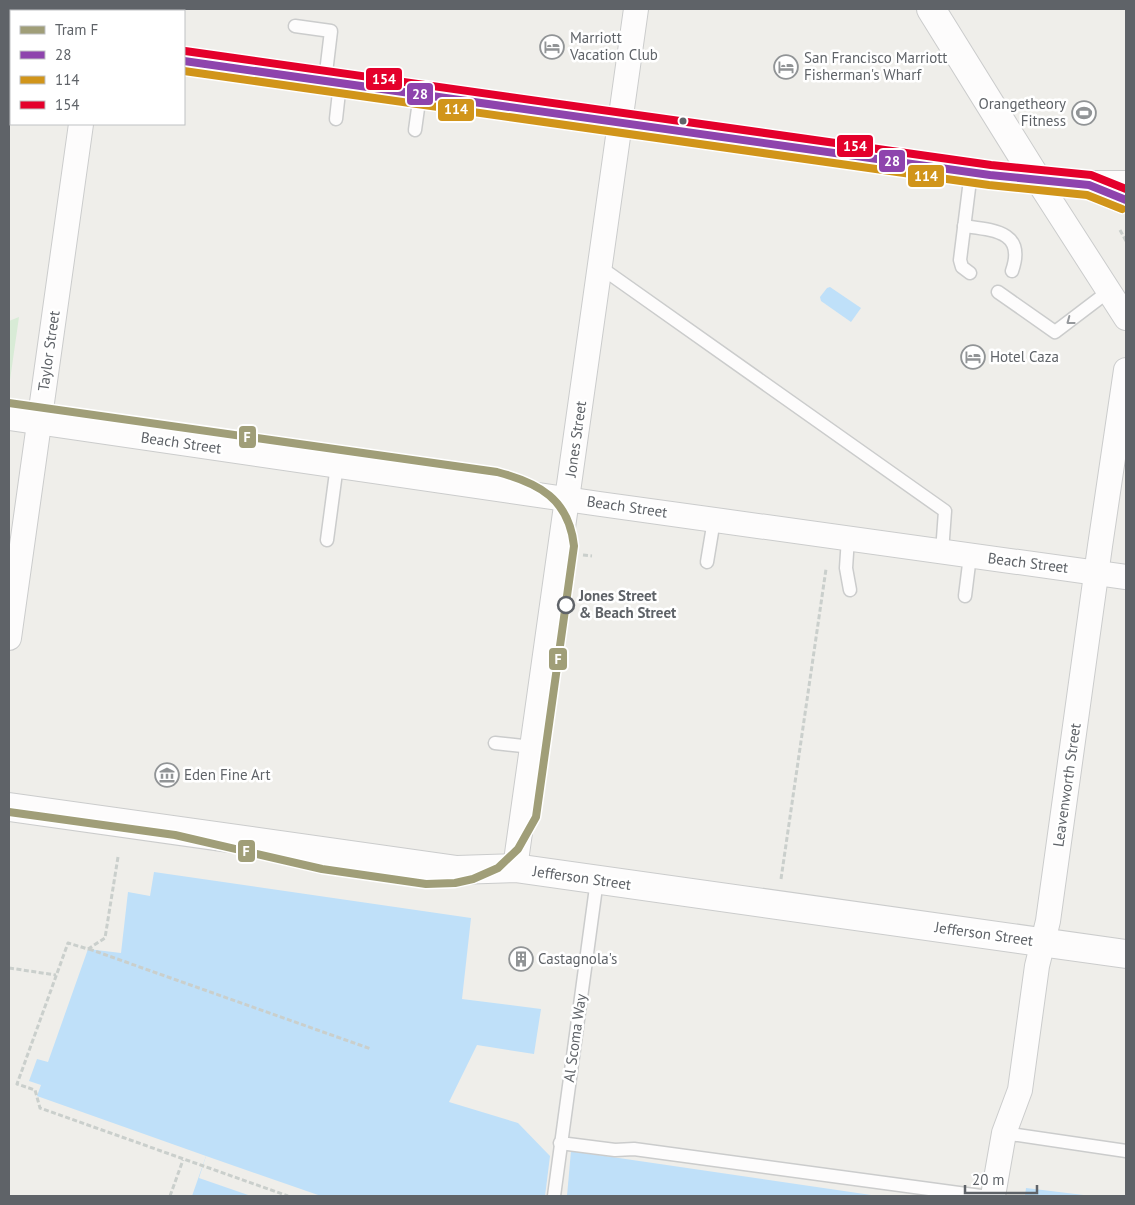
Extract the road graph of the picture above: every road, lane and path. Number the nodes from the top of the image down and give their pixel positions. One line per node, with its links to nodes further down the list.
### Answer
1 (636, 9): 8 (street, Jones Street)
2 (931, 9): 12 (street)
3 (295, 26): 5 (lane)
4 (185, 61): 5 (street)
5 (333, 82): 6 (street); 7 (lane)
6 (420, 94): 8 (street); 10 (lane)
7 (336, 119)
8 (620, 122): 11 (street); 19 (street, Jones Street)
9 (81, 125): 27 (street, Taylor Street)
10 (415, 130)
11 (971, 172): 12 (street); 16 (lane)
12 (1036, 178): 13 (street); 23 (street)
13 (1090, 185): 14 (street); 15 (street)
14 (1126, 185)
15 (1126, 200)
16 (964, 226): 20 (lane); 21 (lane)
17 (1120, 230): 18 (path)
18 (1126, 241)
19 (600, 267): 29 (street, Jones Street); 33 (lane)
20 (1012, 271)
21 (970, 273)
22 (998, 292): 23 (lane, one-way to 22)
23 (1109, 292): 24 (street)
24 (1126, 318)
25 (1126, 370): 37 (street, Leavenworth Street)
26 (9, 418): 27 (street, Beach Street)
27 (39, 423): 28 (street, Beach Street); 41 (street, Taylor Street)
28 (337, 465): 29 (street, Beach Street); 32 (lane)
29 (567, 499): 30 (street, Beach Street); 43 (street, Jones Street)
30 (714, 520): 31 (street, Beach Street); 35 (lane)
31 (848, 538): 33 (street, Beach Street); 39 (lane)
32 (328, 540)
33 (942, 552): 34 (street, Beach Street)
34 (970, 556): 37 (street, Beach Street); 40 (lane)
35 (708, 562)
36 (826, 565): 48 (path)
37 (1097, 572): 38 (street, Beach Street); 49 (street, Leavenworth Street)
38 (1126, 576)
39 (850, 590)
40 (965, 596)
41 (9, 638)
42 (495, 743): 43 (lane)
43 (532, 747): 46 (street, Jones Street)
44 (9, 807): 46 (street, Jefferson Street)
45 (118, 857): 50 (path)
46 (515, 868): 47 (street, Jefferson Street)
47 (598, 880): 49 (street, Jefferson Street); 56 (lane, Al Scoma Way)
48 (780, 885)
49 (1042, 942): 51 (street, Jefferson Street); 55 (street, Leavenworth Street)
50 (88, 949): 53 (path); 54 (path)
51 (1126, 954)
52 (9, 968): 53 (path)
53 (56, 975): 58 (path)
54 (371, 1049)
55 (1004, 1133): 57 (lane); 63 (street, Leavenworth Street)
56 (560, 1143): 61 (lane, Al Scoma Way); 62 (lane)
57 (1126, 1151)
58 (182, 1159): 59 (path); 60 (path)
59 (170, 1196)
60 (288, 1196)
61 (554, 1196)
62 (981, 1196)
63 (993, 1196)

